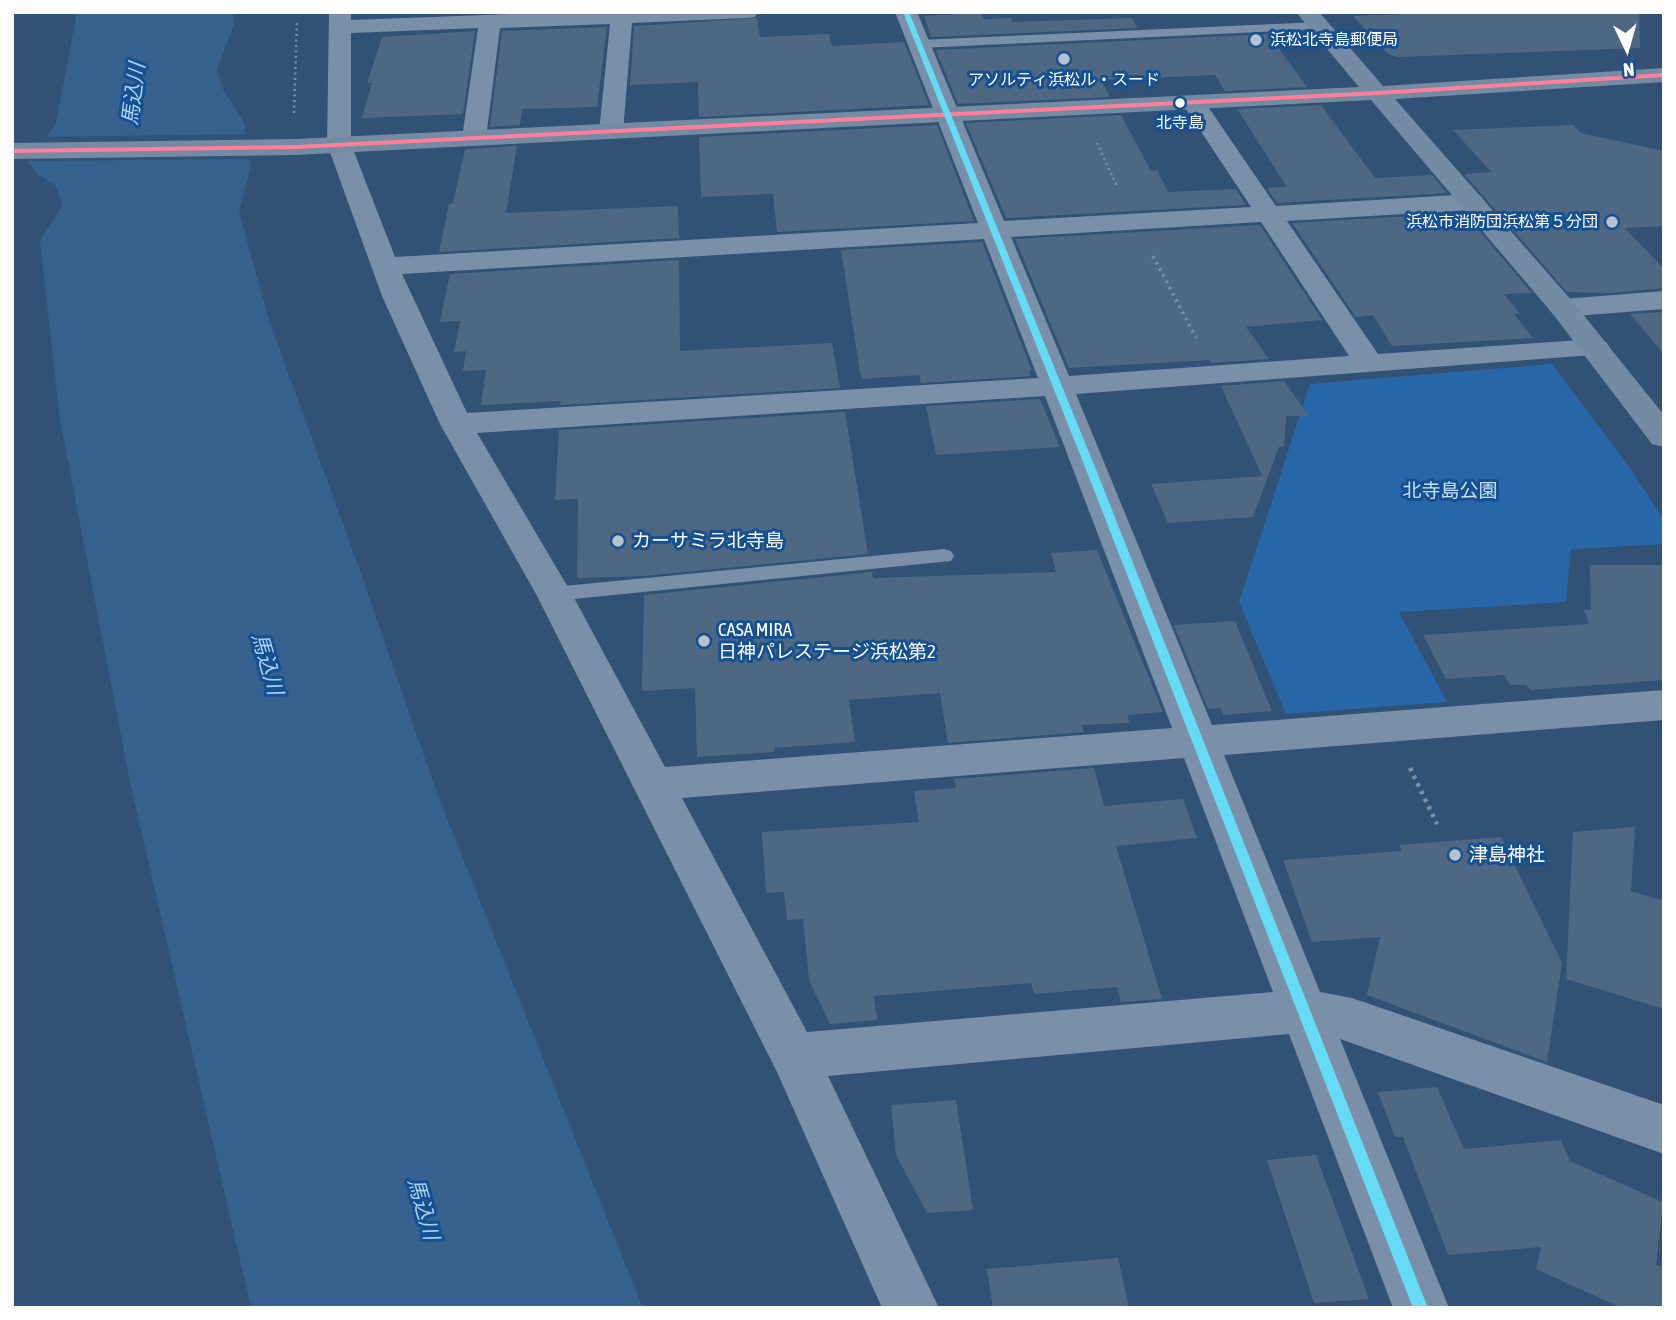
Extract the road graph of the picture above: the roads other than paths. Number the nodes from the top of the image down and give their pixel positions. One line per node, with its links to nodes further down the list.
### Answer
1 (747, 12): 2 (street)
2 (621, 15): 5 (street); 11 (street)
3 (340, 19): 5 (street); 13 (street)
4 (1313, 19): 6 (lane); 8 (street)
5 (491, 22): 12 (street)
6 (913, 28): 10 (street)
7 (1664, 75): 8 (street)
8 (1378, 93): 9 (street); 15 (street)
9 (1194, 103): 10 (street); 16 (street)
10 (945, 114): 11 (street); 17 (street)
11 (611, 132): 12 (street)
12 (474, 138): 13 (street)
13 (339, 144): 14 (street); 18 (street)
14 (12, 150)
15 (1472, 202): 16 (street); 20 (street)
16 (1269, 214): 17 (street); 22 (street)
17 (993, 230): 18 (street); 23 (street)
18 (386, 265): 24 (street)
19 (1664, 300): 20 (street)
20 (1563, 308): 21 (street)
21 (1595, 348): 22 (street); 25 (street)
22 (1369, 363): 23 (street)
23 (1055, 386): 24 (street); 29 (street)
24 (456, 424): 27 (street)
25 (1664, 437)
26 (944, 556): 27 (lane)
27 (554, 594): 30 (street)
28 (1664, 705): 29 (street)
29 (1196, 739): 30 (street); 31 (street)
30 (654, 784): 32 (street)
31 (1304, 1011): 32 (street); 33 (street); 35 (street)
32 (794, 1056): 34 (street)
33 (1664, 1130)
34 (911, 1308)
35 (1421, 1308)

